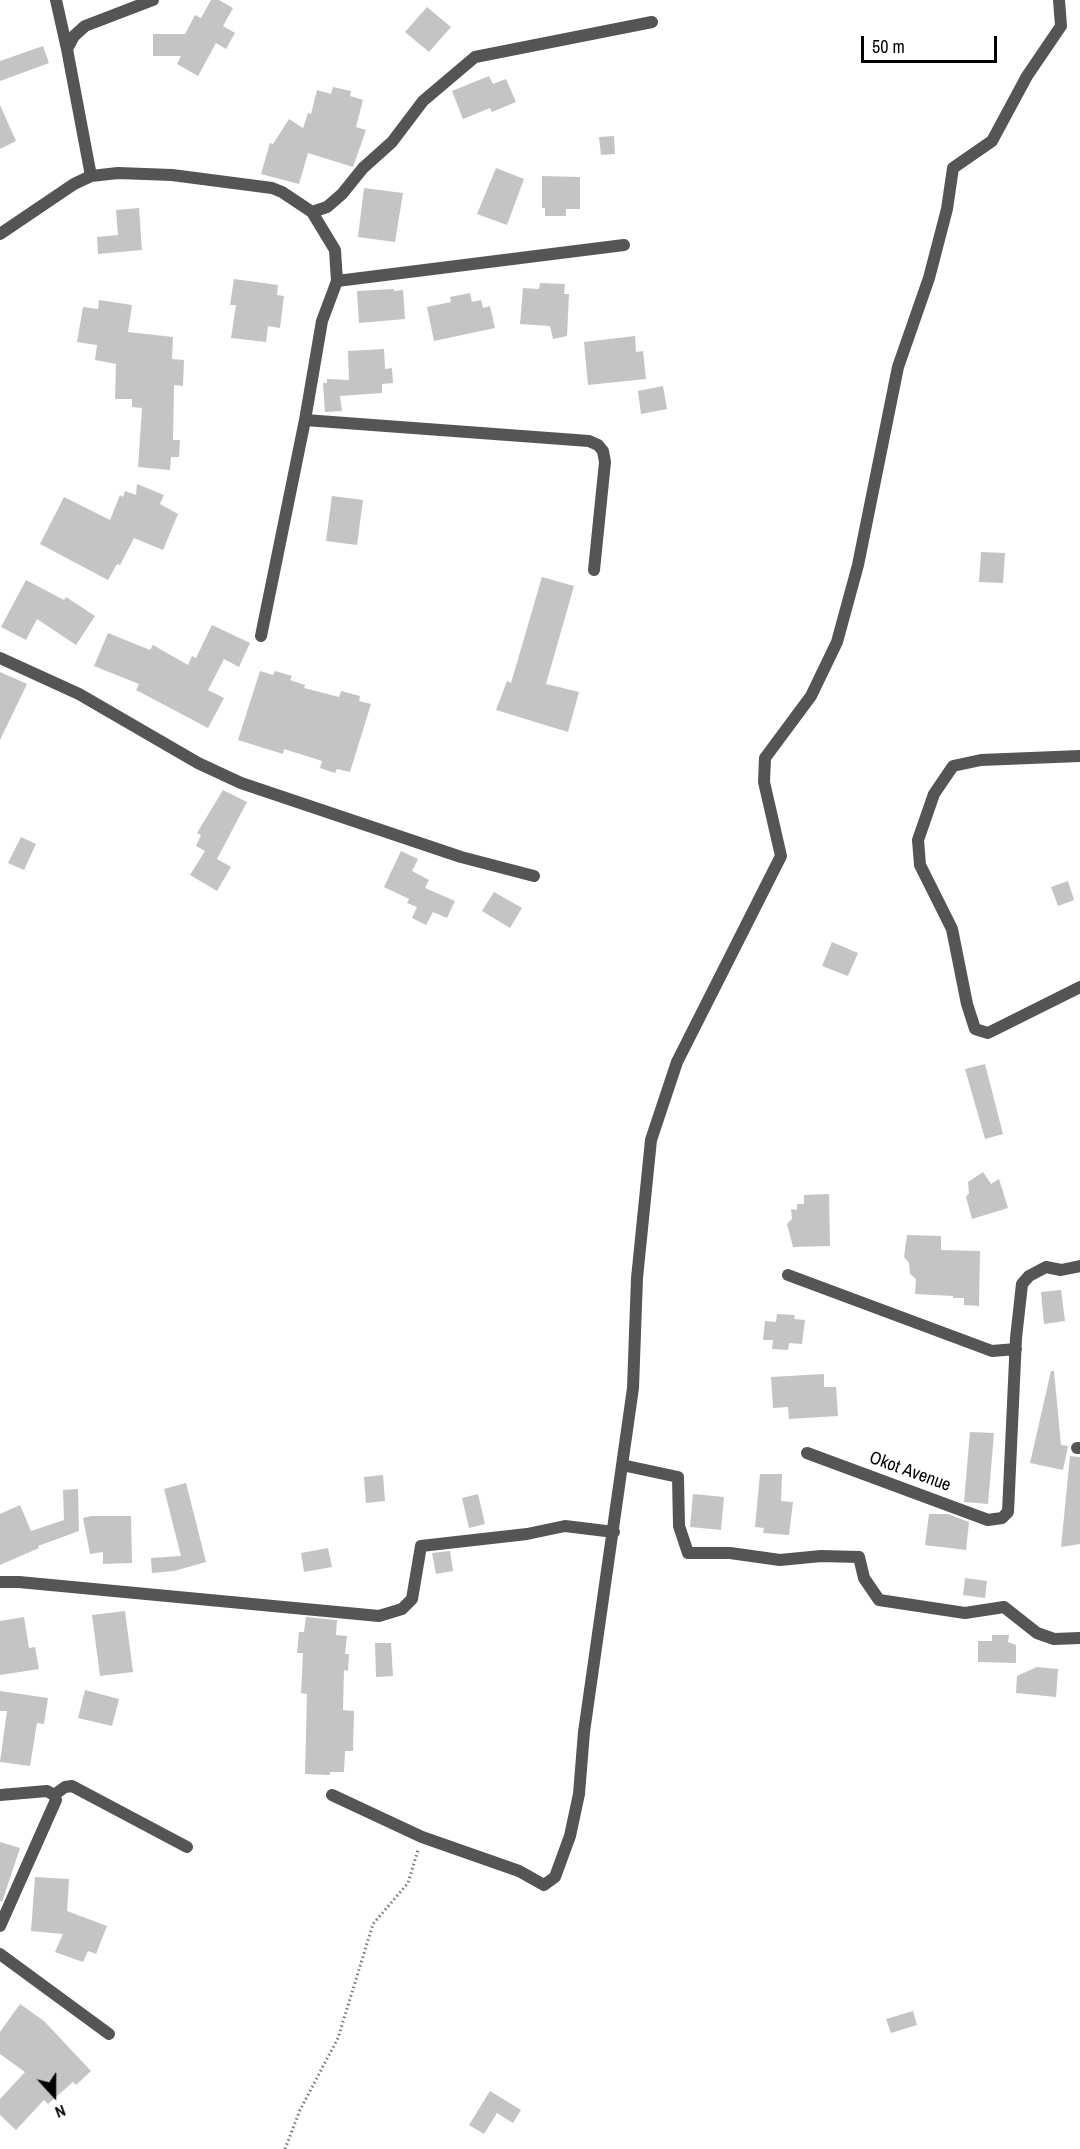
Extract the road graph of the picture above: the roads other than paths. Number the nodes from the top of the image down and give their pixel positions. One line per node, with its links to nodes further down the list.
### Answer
1 (56, 0): 5 (street)
2 (153, 0): 5 (street)
3 (1059, 0): 22 (street)
4 (652, 22): 7 (street)
5 (67, 49): 6 (street)
6 (91, 176): 7 (street); 8 (street)
7 (312, 212): 10 (street)
8 (0, 234)
9 (624, 245): 10 (street)
10 (337, 281): 11 (street)
11 (305, 420): 12 (street); 13 (street)
12 (594, 570)
13 (261, 636)
14 (0, 658): 16 (street)
15 (1080, 756): 17 (street)
16 (534, 876)
17 (1080, 987)
18 (1080, 1266): 20 (street)
19 (788, 1275): 20 (street)
20 (1016, 1349): 21 (street, Okot Avenue)
21 (807, 1453)
22 (622, 1465): 23 (street); 25 (street)
23 (614, 1532): 24 (street); 27 (street)
24 (0, 1582)
25 (1080, 1638)
26 (54, 1795): 28 (street); 29 (street); 30 (street)
27 (332, 1795)
28 (0, 1796)
29 (188, 1847)
30 (0, 1926)
31 (0, 1953): 32 (street)
32 (109, 2034)

